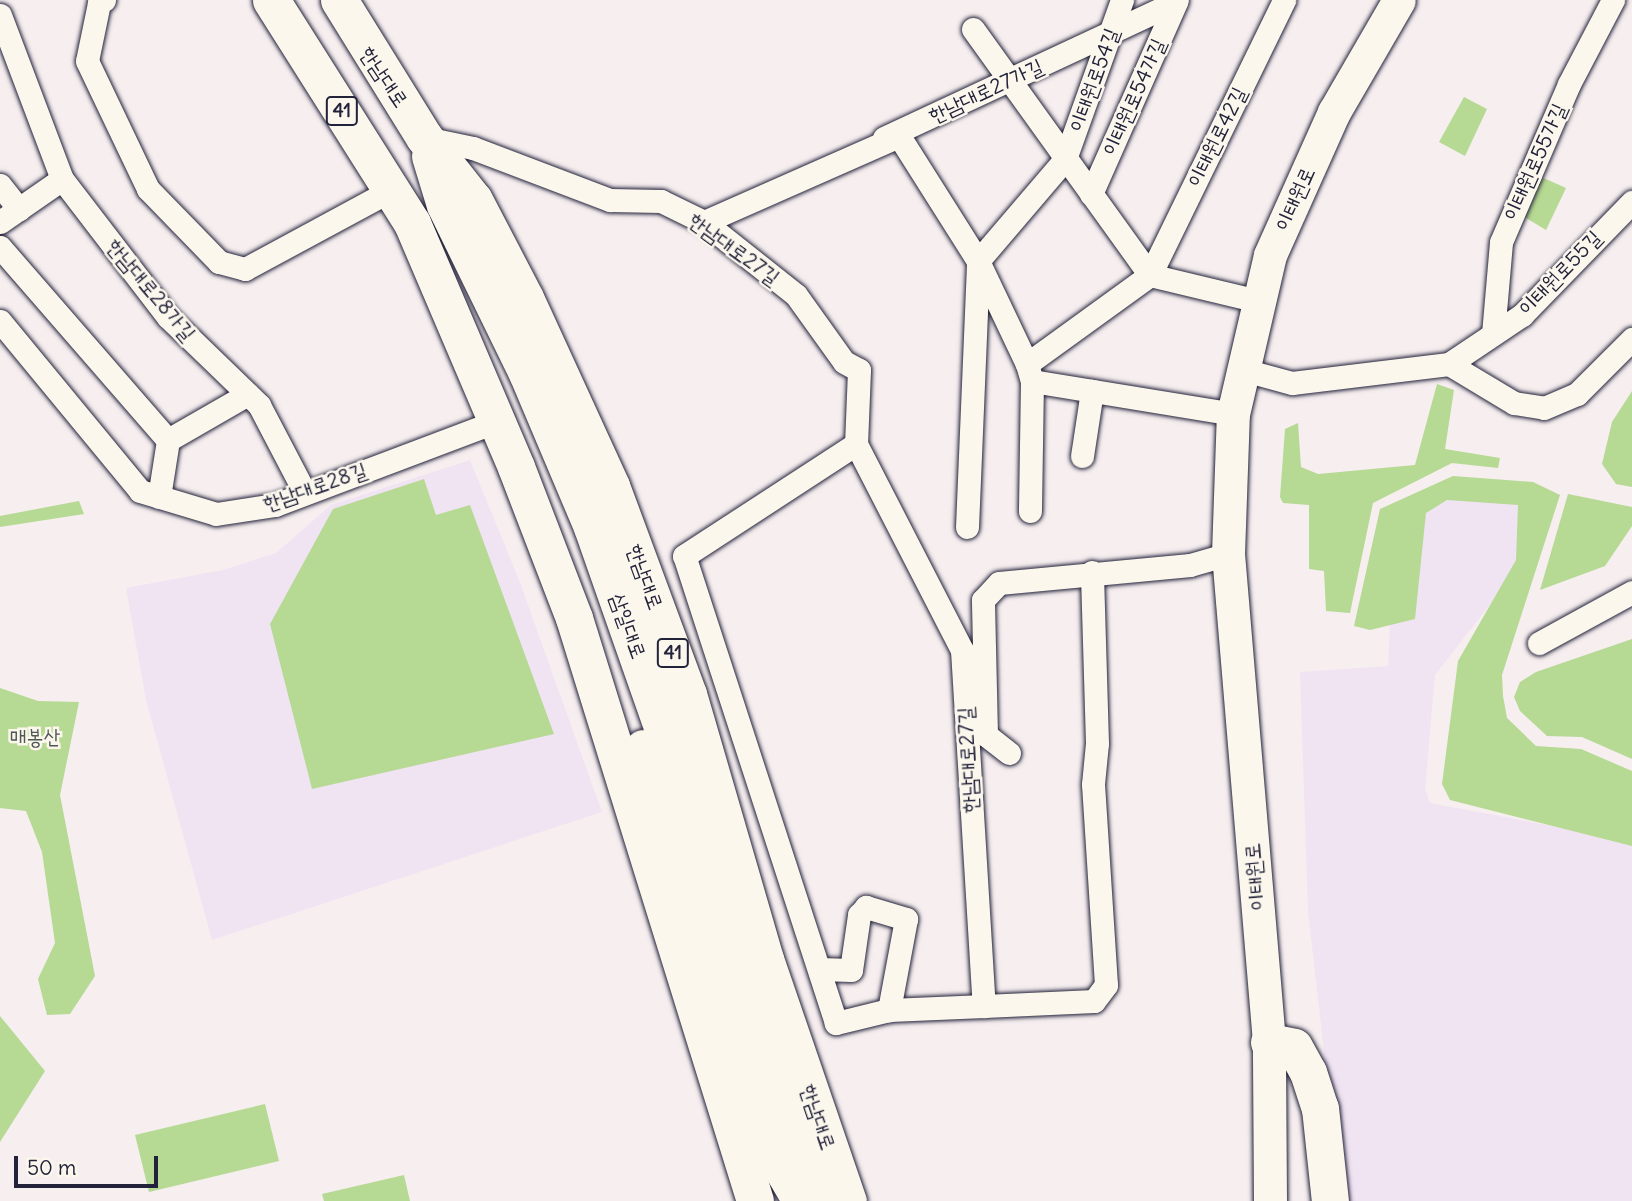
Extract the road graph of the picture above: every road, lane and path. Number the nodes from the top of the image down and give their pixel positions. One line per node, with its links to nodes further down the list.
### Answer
1 (104, 0): 18 (street)
2 (271, 0): 18 (main road, 41)
3 (339, 0): 13 (main road, 한남대로 / 41)
4 (1122, 0): 11 (street, 이태원로54길)
5 (1284, 0): 27 (street, 이태원로42길)
6 (1399, 0): 28 (main road, 이태원로)
7 (1613, 0): 30 (street, 이태원로55가길)
8 (1177, 1): 11 (street, 한남대로27가길); 19 (street, 이태원로54가길)
9 (0, 15): 15 (street, 한남대로28가길)
10 (973, 29): 12 (street, 이태원로54길)
11 (1111, 33): 12 (street, 한남대로27가길); 14 (street, 이태원로54길)
12 (1009, 80): 14 (street, 이태원로54길); 16 (street, 한남대로27가길)
13 (424, 137): 23 (street, 한남대로27길); 51 (main road, 삼일대로); 59 (main road, 한남대로 / 41)
14 (1065, 159): 19 (street, 이태원로54길); 26 (street)
15 (62, 178): 21 (street); 36 (street, 한남대로28가길)
16 (796, 179): 23 (street, 한남대로27가길); 26 (street, 한남대로27가길)
17 (0, 185): 21 (street)
18 (391, 190): 24 (main road, 41)
19 (1091, 194): 27 (street, 이태원로54길)
20 (1632, 202): 30 (street, 이태원로55길)
21 (19, 209): 22 (street)
22 (0, 222)
23 (704, 222): 40 (street, 한남대로27길)
24 (412, 223): 38 (main road, 41); 51 (main road, 삼일대로)
25 (0, 247): 39 (street)
26 (978, 261): 34 (street, 한남대로27가길); 45 (street)
27 (1150, 275): 28 (street); 34 (street)
28 (1258, 300): 33 (main road, 이태원로)
29 (0, 321): 43 (street, 한남대로28길)
30 (1493, 334): 32 (street, 이태원로55길)
31 (1632, 339): 32 (street)
32 (1449, 364): 33 (street, 이태원로55길)
33 (1244, 370): 37 (main road, 이태원로)
34 (1030, 372): 35 (street); 44 (street, 한남대로27가길)
35 (1092, 391): 37 (street); 41 (street)
36 (248, 394): 39 (street); 42 (street, 한남대로28가길)
37 (1233, 414): 46 (main road, 이태원로)
38 (497, 421): 42 (street, 한남대로28길); 56 (main road, 41)
39 (168, 440): 43 (street)
40 (856, 444): 52 (street); 53 (street, 한남대로27길)
41 (1082, 456)
42 (305, 493): 43 (street, 한남대로28길)
43 (159, 497)
44 (1030, 511)
45 (967, 527)
46 (1228, 554): 47 (street); 55 (main road, 이태원로)
47 (1092, 572): 50 (street); 53 (street)
48 (1632, 592): 49 (street)
49 (1539, 643)
50 (1009, 753)
51 (677, 808): 57 (main road, 삼일대로); 58 (main road, 삼일대로)
52 (819, 969): 54 (street); 54 (street)
53 (984, 1006): 54 (street)
54 (889, 1010)
55 (1269, 1042): 60 (main road, 이태원로); 61 (main road)
56 (755, 1201)
57 (801, 1201)
58 (838, 1201)
59 (848, 1201)
60 (1270, 1201)
61 (1330, 1201)

